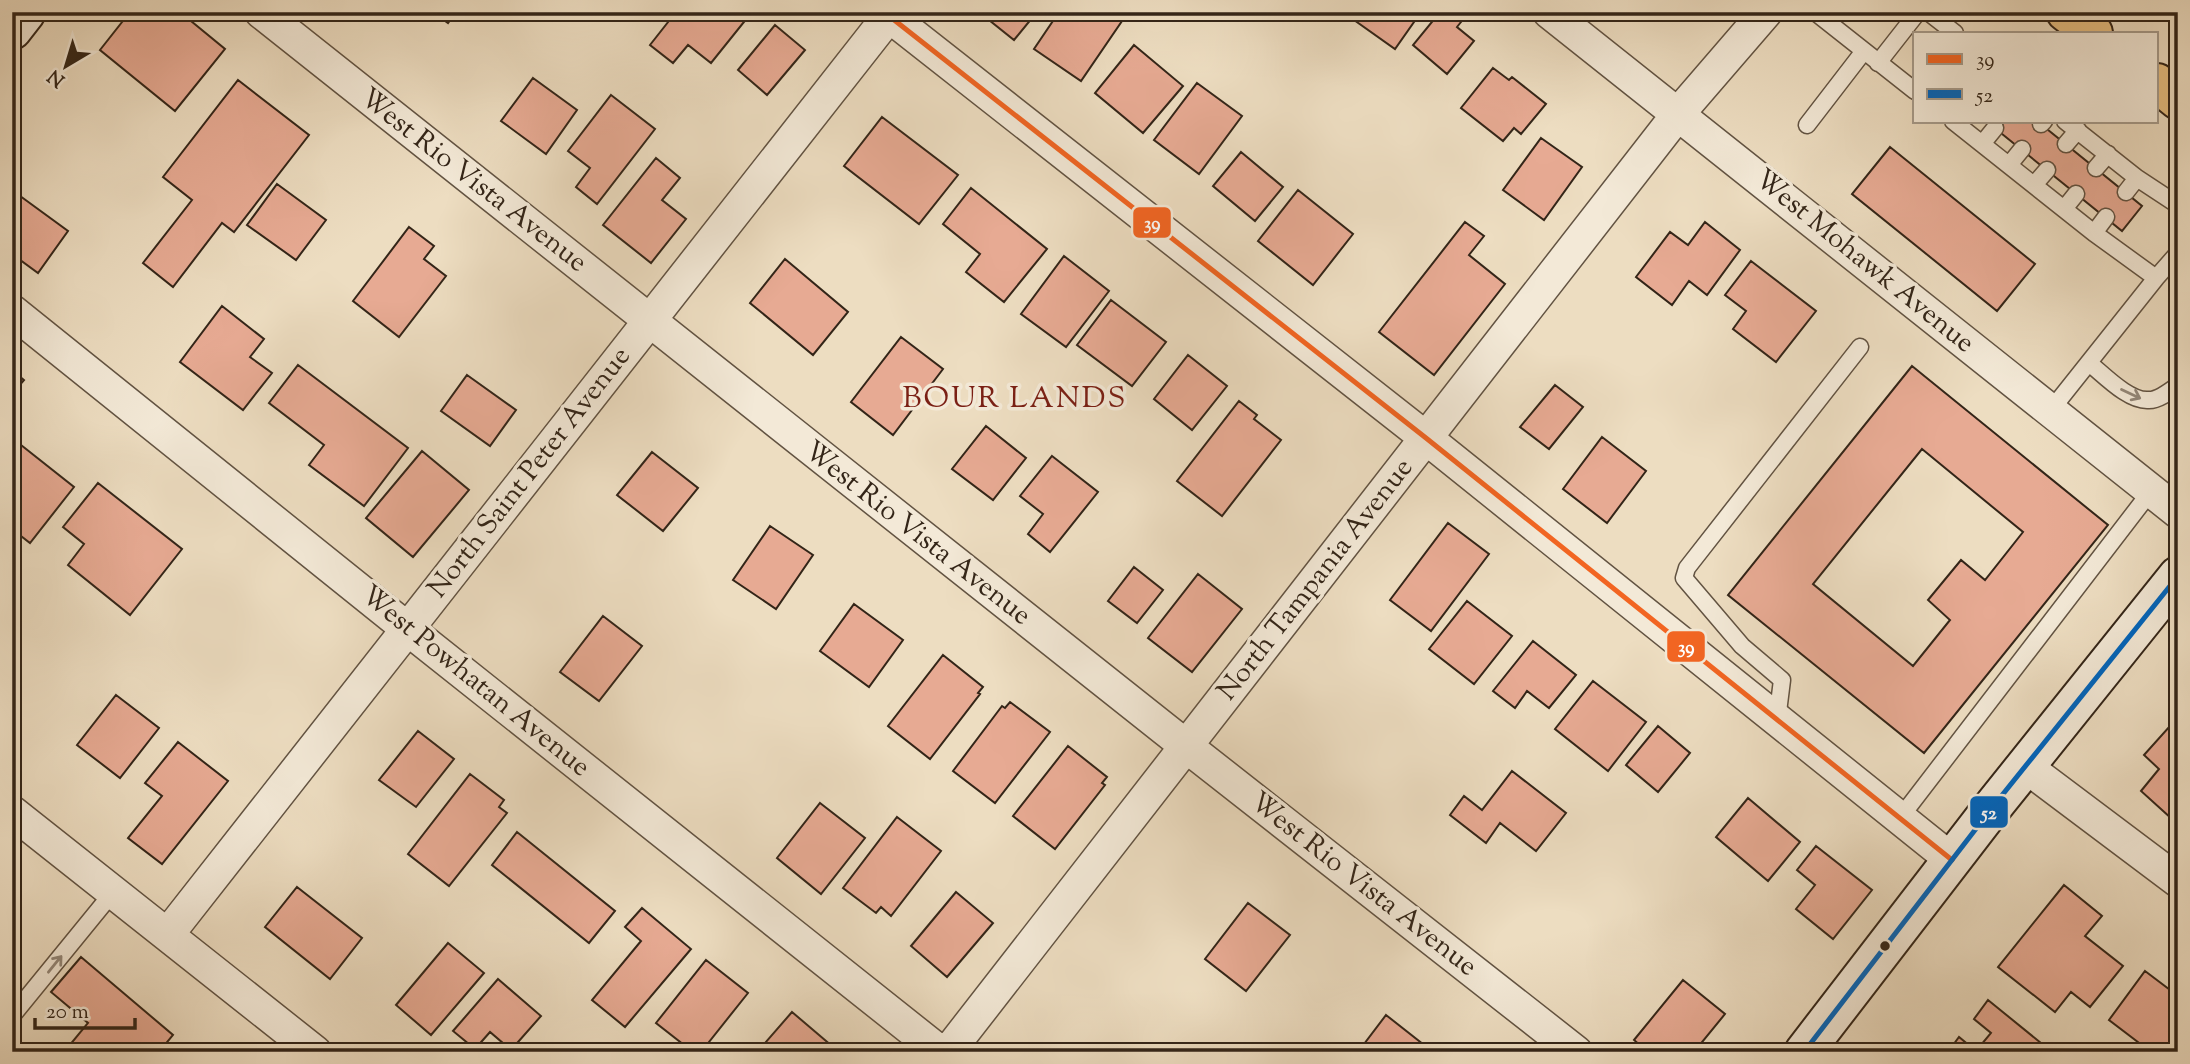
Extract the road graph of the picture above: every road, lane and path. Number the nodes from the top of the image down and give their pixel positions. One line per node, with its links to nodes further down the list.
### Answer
1 (26, 12): 10 (street)
2 (261, 12): 41 (street, West Rio Vista Avenue)
3 (1549, 12): 18 (street, West Mohawk Avenue)
4 (1815, 12): 13 (lane)
5 (1918, 12): 14 (lane)
6 (1928, 12): 11 (lane)
7 (2066, 12): 12 (main road)
8 (888, 14): 41 (street, North Saint Peter Avenue); 46 (street)
9 (1760, 14): 18 (street, North Tampania Avenue)
10 (12, 30)
11 (1954, 32)
12 (2092, 32)
13 (1864, 51): 14 (lane); 20 (lane)
14 (1878, 63): 16 (lane)
15 (2158, 84): 17 (main road)
16 (1913, 89)
17 (2178, 100)
18 (1678, 114): 45 (street, West Mohawk Avenue); 46 (street, North Tampania Avenue)
19 (1955, 122): 23 (lane)
20 (1807, 125)
21 (2072, 125): 24 (lane); 26 (lane)
22 (1995, 128): 23 (lane)
23 (1982, 144): 27 (lane)
24 (2066, 145)
25 (2022, 149): 27 (lane)
26 (2108, 154): 28 (lane); 30 (lane)
27 (2009, 165): 31 (lane)
28 (2096, 168)
29 (2047, 170): 31 (lane)
30 (2137, 178): 32 (lane); 34 (lane)
31 (2034, 185): 35 (lane)
32 (2126, 192)
33 (2076, 194): 35 (lane)
34 (2178, 205)
35 (2064, 209): 37 (lane)
36 (2106, 218): 37 (lane)
37 (2094, 233): 39 (lane)
38 (2178, 253): 39 (lane)
39 (2156, 278): 43 (lane)
40 (12, 311): 50 (street, West Powhatan Avenue)
41 (648, 320): 50 (street, North Saint Peter Avenue); 53 (street, West Rio Vista Avenue)
42 (1860, 347): 51 (lane)
43 (2089, 363): 44 (lane, one-way to 44); 45 (lane)
44 (2178, 385)
45 (2051, 411): 47 (street, West Mohawk Avenue)
46 (1426, 438): 51 (street); 53 (street, North Tampania Avenue)
47 (2151, 491): 48 (street, West Mohawk Avenue); 56 (lane)
48 (2178, 512)
49 (2178, 576): 54 (street)
50 (409, 630): 60 (street, North Saint Peter Avenue); 63 (street, West Powhatan Avenue)
51 (1728, 658): 52 (street); 52 (lane)
52 (1777, 720): 56 (street)
53 (1186, 746): 64 (street, North Tampania Avenue); 65 (street, West Rio Vista Avenue)
54 (2025, 766): 57 (street); 58 (street)
55 (12, 811): 59 (street)
56 (1899, 818): 57 (street)
57 (1952, 860): 66 (street)
58 (2178, 881)
59 (114, 891): 60 (street); 61 (lane, one-way to 59)
60 (168, 934): 62 (street)
61 (12, 1016)
62 (315, 1052)
63 (940, 1052)
64 (948, 1052)
65 (1577, 1052)
66 (1804, 1052)

